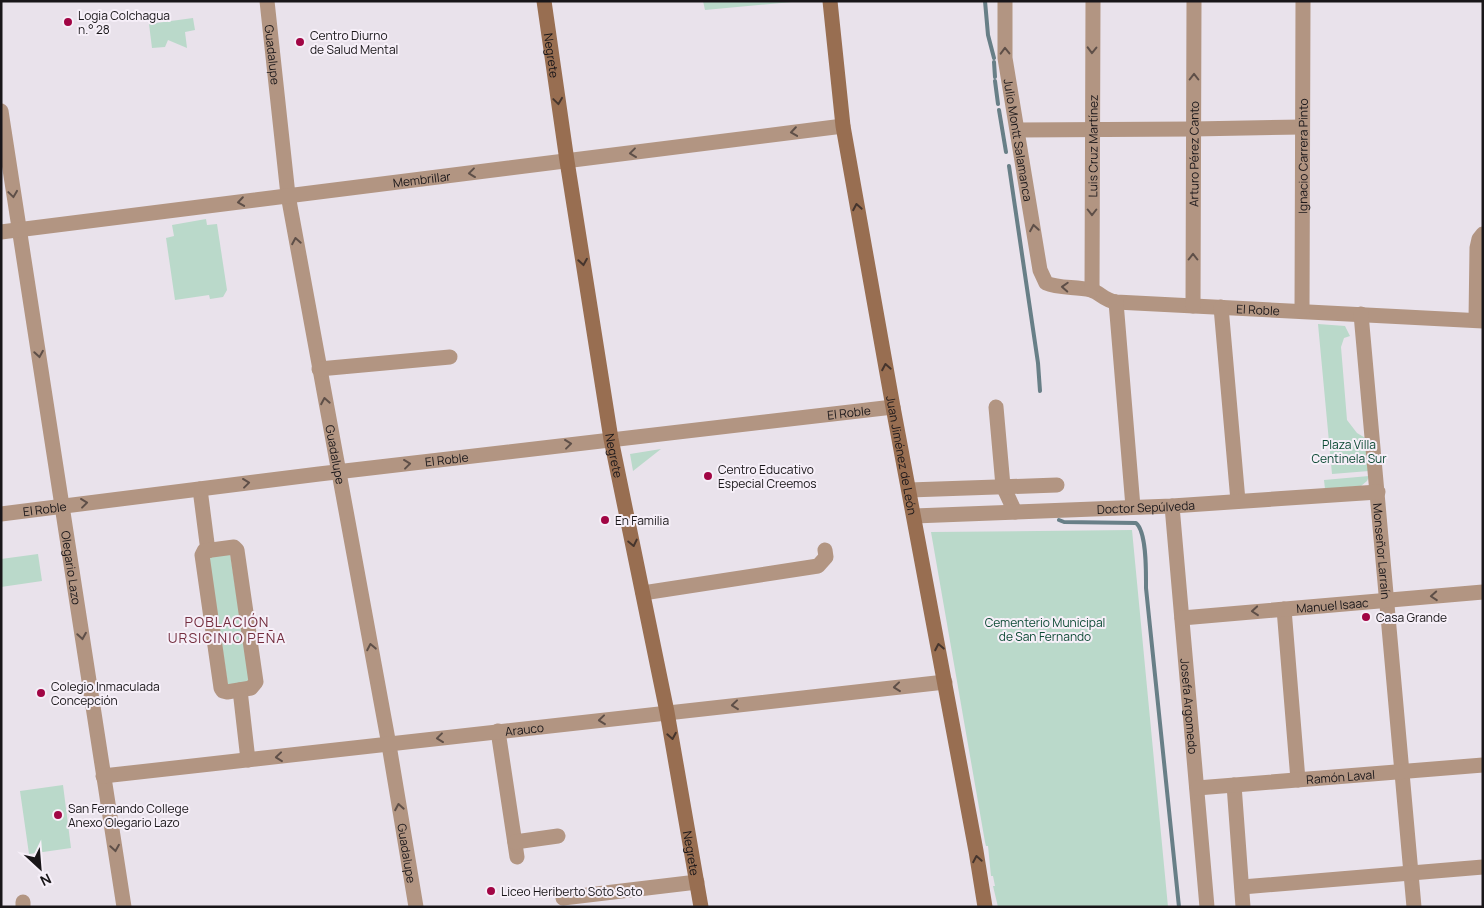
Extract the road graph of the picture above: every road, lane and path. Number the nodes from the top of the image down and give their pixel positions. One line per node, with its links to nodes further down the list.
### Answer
1 (267, 1): 15 (street, Guadalupe)
2 (544, 1): 14 (main road, Negrete, one-way to 14)
3 (830, 1): 9 (main road, Juan Jiménez de León)
4 (1005, 1): 12 (street, Julio Montt Salamanca, one-way to 4)
5 (1093, 1): 11 (street, Luis Cruz Martínez, one-way to 11)
6 (1194, 1): 13 (street, Arturo Pérez Canto, one-way to 6)
7 (1302, 1): 10 (street, Ignacio Carrera Pinto)
8 (1, 111): 16 (street, Olegario Lazo, one-way to 16)
9 (843, 126): 14 (street, Membrillar, one-way to 14); 29 (main road, Juan Jiménez de León, one-way to 9)
10 (1302, 127): 13 (street); 24 (street, Ignacio Carrera Pinto)
11 (1092, 129): 12 (street); 13 (street); 20 (street, Luis Cruz Martínez, one-way to 20)
12 (1018, 130): 19 (street, Julio Montt Salamanca, one-way to 12)
13 (1193, 130): 22 (street, Arturo Pérez Canto, one-way to 13)
14 (567, 161): 15 (street, Membrillar, one-way to 15); 31 (main road, Negrete, one-way to 31)
15 (288, 195): 16 (street, Membrillar, one-way to 16); 28 (street, Guadalupe, one-way to 15)
16 (19, 229): 17 (street, Membrillar); 39 (street, Olegario Lazo, one-way to 39)
17 (1, 232)
18 (1483, 234): 26 (street)
19 (1042, 276): 20 (street, El Roble, one-way to 19)
20 (1092, 290): 21 (street, El Roble)
21 (1116, 302): 22 (street, El Roble); 41 (street)
22 (1193, 306): 23 (street, El Roble)
23 (1221, 307): 24 (street, El Roble); 38 (street)
24 (1302, 312): 25 (street, El Roble)
25 (1361, 314): 26 (street, El Roble); 37 (street, Monseñor Larraín)
26 (1480, 321)
27 (450, 358): 28 (street)
28 (319, 369): 32 (street, Guadalupe, one-way to 28)
29 (893, 407): 31 (street, El Roble); 36 (main road, Juan Jiménez de León)
30 (996, 407): 34 (street)
31 (612, 439): 32 (street, El Roble, one-way to 31); 47 (main road, Negrete, one-way to 47)
32 (338, 472): 35 (street, El Roble, one-way to 32); 56 (street, Guadalupe, one-way to 32)
33 (1056, 484): 34 (street)
34 (1003, 486): 36 (street); 42 (street)
35 (200, 489): 39 (street, El Roble, one-way to 35); 46 (street)
36 (909, 490): 44 (main road, Juan Jiménez de León)
37 (1378, 492): 38 (street, Doctor Sepúlveda); 49 (street, Monseñor Larraín)
38 (1238, 501): 40 (street, Doctor Sepúlveda)
39 (63, 506): 43 (street, El Roble); 60 (street, Olegario Lazo, one-way to 60)
40 (1172, 506): 41 (street, Doctor Sepúlveda); 51 (street, Josefa Argomedo)
41 (1134, 507): 42 (street, Doctor Sepúlveda)
42 (1016, 512): 44 (street, Doctor Sepúlveda)
43 (1, 514)
44 (914, 516): 52 (main road, Juan Jiménez de León, one-way to 44)
45 (825, 550): 47 (street)
46 (208, 551): 53 (street); 53 (street)
47 (643, 592): 54 (main road, Negrete)
48 (1483, 592): 49 (street, Manuel Isaac, one-way to 49)
49 (1387, 600): 50 (street, Manuel Isaac); 59 (street, Monseñor Larraín)
50 (1284, 609): 51 (street, Manuel Isaac, one-way to 51); 61 (street)
51 (1182, 618): 63 (street, Josefa Argomedo)
52 (945, 682): 54 (street, Arauco, one-way to 54); 73 (main road, Juan Jiménez de León, one-way to 52)
53 (240, 690): 57 (street)
54 (668, 712): 55 (street, Arauco, one-way to 55); 67 (main road, Negrete, one-way to 67)
55 (498, 731): 56 (street, Arauco, one-way to 56); 64 (street)
56 (389, 745): 57 (street, Arauco, one-way to 57); 71 (street, Guadalupe, one-way to 56)
57 (248, 760): 60 (street, Arauco)
58 (1483, 765): 59 (street, Ramón Laval)
59 (1402, 772): 61 (street, Ramón Laval); 66 (street, Monseñor Larraín)
60 (103, 776): 70 (street, Olegario Lazo, one-way to 70)
61 (1298, 780): 62 (street, Ramón Laval)
62 (1234, 785): 63 (street, Ramón Laval); 68 (street)
63 (1197, 788): 74 (street, Josefa Argomedo)
64 (558, 836)
65 (1483, 867): 66 (street)
66 (1411, 873): 68 (street); 76 (street, Monseñor Larraín)
67 (697, 882): 69 (street); 72 (main road, Negrete)
68 (1242, 887): 75 (street)
69 (563, 898)
70 (124, 907)
71 (416, 907)
72 (701, 907)
73 (985, 907)
74 (1207, 907)
75 (1243, 907)
76 (1414, 907)

